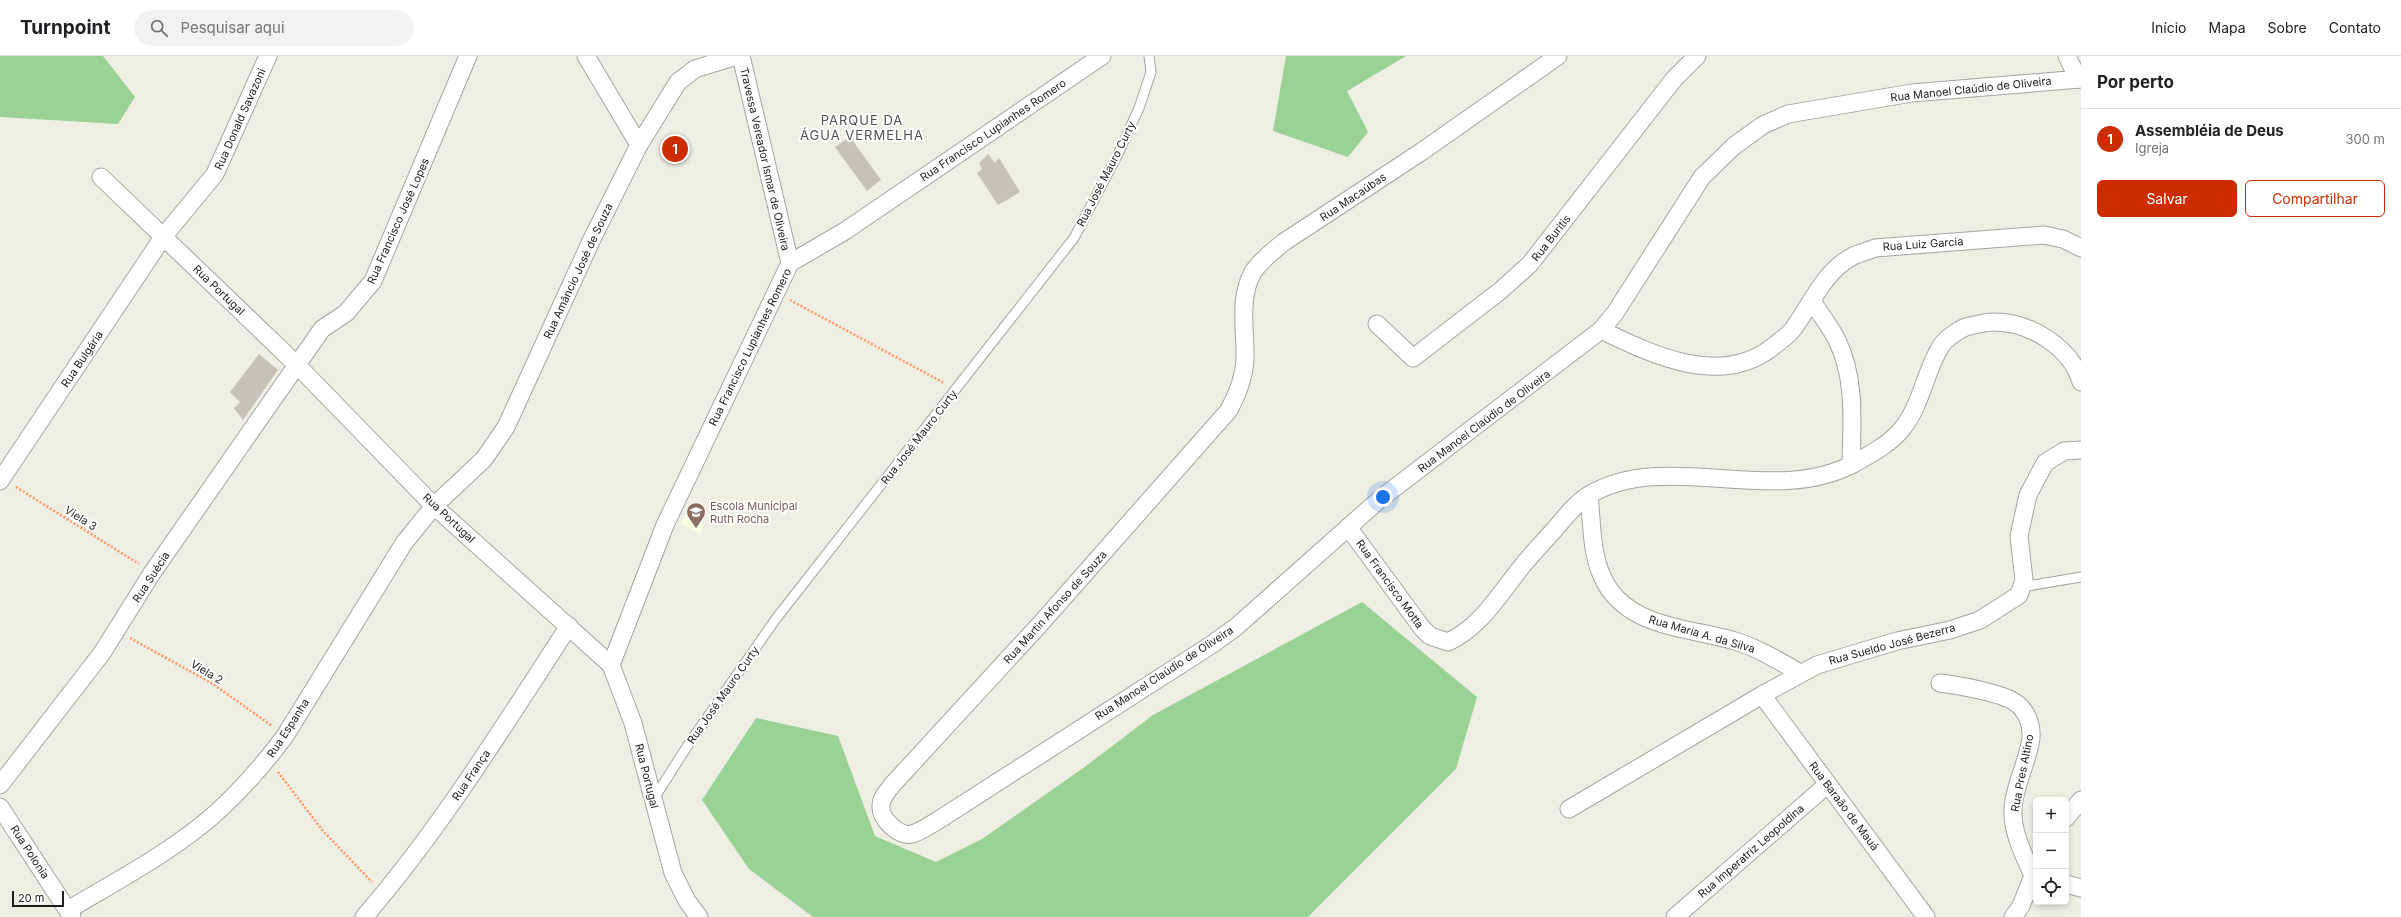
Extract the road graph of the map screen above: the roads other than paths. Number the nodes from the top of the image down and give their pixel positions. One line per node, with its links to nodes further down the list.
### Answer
1 (268, 56): 14 (street, Rua Donald Savazoni)
2 (468, 56): 20 (street, Rua Francisco José Lopes)
3 (586, 56): 12 (street)
4 (737, 56): 12 (street, Rua Amâncio José de Souza)
5 (741, 56): 16 (street, Travessa Vereador Ismar de Oliveira)
6 (1102, 56): 16 (street, Rua Francisco Lupianhes Romero)
7 (1149, 56): 39 (lane, Rua José Mauro Curty)
8 (1558, 56): 22 (street, Rua Macaúbas)
9 (1697, 56): 18 (street, Rua Buritis)
10 (2067, 56): 11 (street)
11 (2080, 79): 19 (street, Rua Manoel Claúdio de Oliveira)
12 (639, 145): 27 (street, Rua Amâncio José de Souza)
13 (101, 177): 14 (street, Rua Portugal)
14 (163, 237): 20 (street, Rua Portugal); 25 (street, Rua Bulgária)
15 (2081, 248): 17 (street, Rua Luiz Garcia)
16 (790, 263): 32 (street, Rua Francisco Lupianhes Romero)
17 (1812, 301): 19 (street, Rua Luiz Garcia); 24 (street)
18 (1377, 324)
19 (1601, 330): 28 (street, Rua Manoel Claúdio de Oliveira)
20 (298, 365): 27 (street, Rua Portugal); 37 (street, Rua Suécia)
21 (2081, 382): 24 (street)
22 (1238, 392): 43 (street, Rua Martin Afonso de Souza)
23 (2081, 450): 30 (street)
24 (1851, 465): 26 (street)
25 (1, 479)
26 (1589, 496): 28 (street, Rua Francisco Motta); 33 (street, Rua Maria A. da Silva)
27 (434, 506): 31 (street, Rua Portugal); 48 (street, Rua Espanha)
28 (1348, 527): 43 (street, Rua Manoel Claúdio de Oliveira)
29 (2081, 577): 30 (lane)
30 (2022, 586): 33 (street, Rua Sueldo José Bezerra)
31 (569, 626): 32 (street, Rua Portugal); 49 (street, Rua França)
32 (611, 665): 39 (street, Rua Portugal)
33 (1800, 673): 35 (street, Rua Sueldo José Bezerra)
34 (1940, 683): 44 (street, Rua Pres Altino)
35 (1762, 695): 36 (street, Rua Baraão de Mauá); 41 (street, Rua Sueldo José Bezerra)
36 (1828, 784): 51 (street, Rua Imperatriz Leopoldina); 52 (street, Rua Baraão de Mauá)
37 (0, 785)
38 (2081, 800): 42 (street)
39 (652, 802): 50 (street, Rua Portugal)
40 (0, 807): 48 (street, Rua Polonia)
41 (1569, 808)
42 (2069, 814)
43 (888, 823)
44 (2033, 869)
45 (2033, 878): 53 (street)
46 (2069, 885): 47 (street)
47 (2081, 888)
48 (70, 914)
49 (364, 917)
50 (699, 917)
51 (1675, 917)
52 (1926, 917)
53 (2013, 917)

